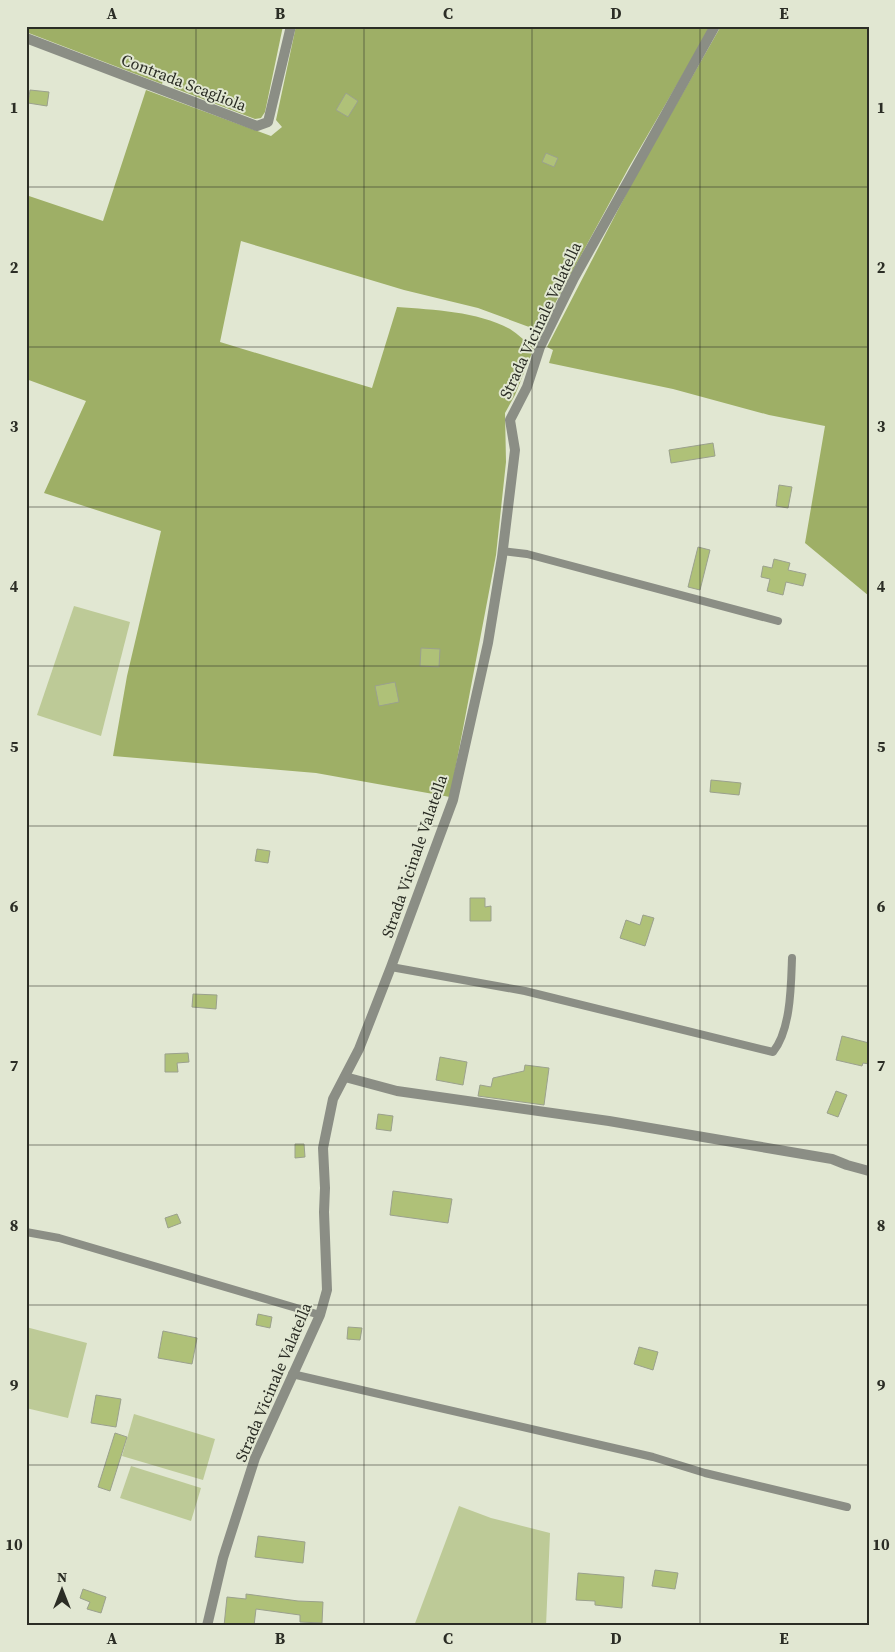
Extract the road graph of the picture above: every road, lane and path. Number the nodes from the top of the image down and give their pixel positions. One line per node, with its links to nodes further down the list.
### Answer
1 (291, 26): 3 (street, Contrada Scagliola)
2 (715, 26): 4 (street, Strada Vicinale Valatella)
3 (26, 38)
4 (502, 551): 5 (lane); 7 (street, Strada Vicinale Valatella)
5 (778, 621)
6 (792, 958): 7 (lane)
7 (391, 967): 8 (street, Strada Vicinale Valatella)
8 (345, 1077): 9 (street); 11 (street, Strada Vicinale Valatella)
9 (869, 1171)
10 (26, 1232): 11 (lane)
11 (320, 1316): 12 (street, Strada Vicinale Valatella)
12 (292, 1374): 13 (lane); 14 (street, Strada Vicinale Valatella)
13 (847, 1506)
14 (207, 1626)

